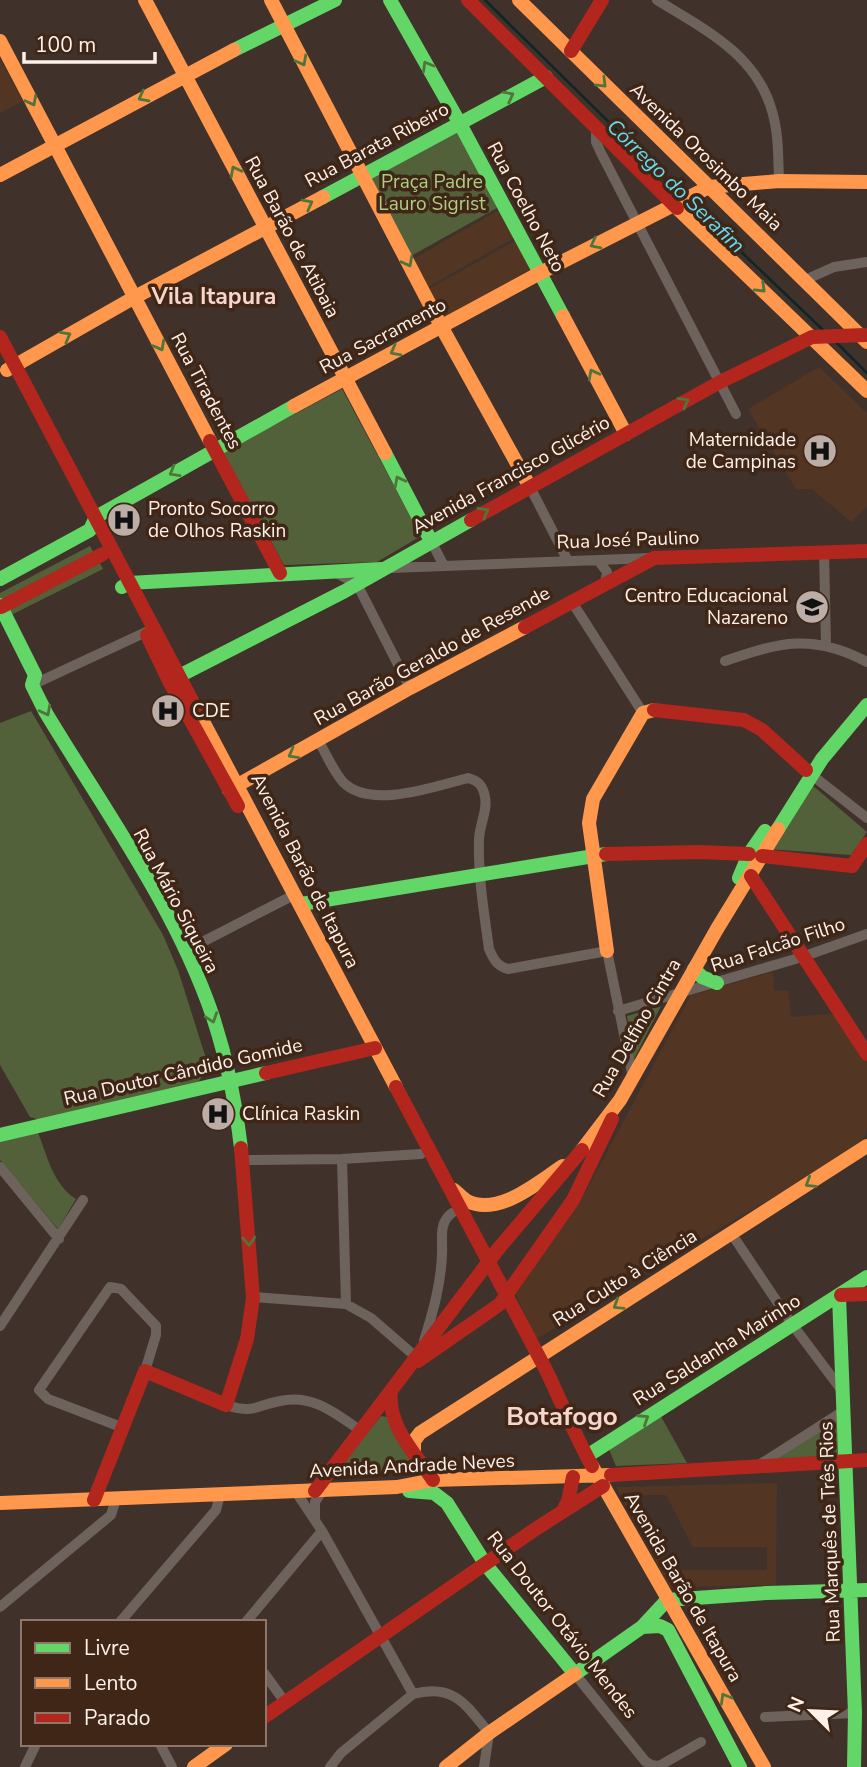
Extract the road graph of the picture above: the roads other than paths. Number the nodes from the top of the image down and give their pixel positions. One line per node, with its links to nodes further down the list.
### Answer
1 (145, 0): 12 (main road, Rua Barão de Atibaia)
2 (271, 0): 9 (main road)
3 (335, 0): 9 (main road)
4 (390, 0): 14 (main road, Rua Coelho Neto, one-way to 4)
5 (468, 0): 13 (main road)
6 (519, 0): 11 (main road, Avenida Orosimbo Maia)
7 (602, 0): 11 (main road)
8 (657, 0): 19 (street)
9 (284, 26): 12 (main road); 18 (main road, one-way to 18)
10 (0, 41): 16 (main road, Rua Tiradentes, one-way to 16)
11 (572, 51): 21 (main road, Avenida Orosimbo Maia, one-way to 21)
12 (185, 75): 16 (main road, one-way to 16); 24 (main road, Rua Barão de Atibaia, one-way to 12)
13 (546, 77): 14 (main road, Rua Barata Ribeiro, one-way to 13); 15 (main road)
14 (459, 122): 18 (main road, Rua Barata Ribeiro); 26 (main road, Rua Coelho Neto)
15 (596, 127): 22 (main road); 23 (street)
16 (54, 145): 17 (main road); 28 (main road, Rua Tiradentes)
17 (0, 175)
18 (362, 175): 24 (main road, Rua Barata Ribeiro, one-way to 18); 29 (main road, one-way to 29)
19 (779, 181): 20 (main road, Rua Sacramento); 21 (main road, Rua Sacramento)
20 (867, 182)
21 (707, 188): 22 (main road, Rua Sacramento); 27 (main road, Avenida Orosimbo Maia)
22 (675, 203): 23 (main road, Rua Sacramento); 32 (main road, one-way to 32)
23 (637, 223): 26 (main road, Rua Sacramento, one-way to 26); 35 (street)
24 (264, 227): 28 (main road, Rua Barata Ribeiro); 34 (main road, Rua Barão de Atibaia)
25 (867, 262): 27 (street)
26 (540, 273): 29 (main road, Rua Sacramento); 38 (main road, Rua Coelho Neto, one-way to 26)
27 (805, 280): 30 (main road, Avenida Orosimbo Maia)
28 (135, 297): 33 (main road, Rua Barata Ribeiro, one-way to 28); 39 (main road, Rua Tiradentes, one-way to 39)
29 (441, 326): 34 (main road, Rua Sacramento, one-way to 34); 40 (main road)
30 (861, 336): 32 (main road, Avenida Francisco Glicério)
31 (0, 337): 33 (main road, Avenida Barão de Itapura)
32 (818, 337): 35 (main road, Avenida Francisco Glicério); 36 (main road)
33 (7, 364): 41 (main road, Avenida Barão de Itapura)
34 (345, 379): 39 (main road, Rua Sacramento); 42 (main road, Rua Barão de Atibaia, one-way to 34)
35 (720, 382): 37 (street); 38 (main road, Avenida Francisco Glicério, one-way to 35)
36 (867, 391)
37 (736, 414)
38 (626, 434): 40 (main road, Avenida Francisco Glicério)
39 (215, 449): 41 (main road, Rua Sacramento, one-way to 41); 52 (main road, Rua Tiradentes)
40 (530, 487): 42 (main road, Avenida Francisco Glicério, one-way to 40); 48 (street)
41 (93, 523): 45 (main road, Avenida Barão de Itapura); 53 (main road, Rua Sacramento); 56 (main road, Avenida Barão de Itapura)
42 (431, 541): 49 (street, Rua Barão de Atibaia); 50 (main road, Avenida Francisco Glicério)
43 (824, 551): 44 (main road, Rua José Paulino); 46 (main road, Rua José Paulino); 60 (street)
44 (867, 551)
45 (103, 554): 56 (main road, Avenida Barão de Itapura); 58 (main road)
46 (654, 558): 47 (street, Rua José Paulino); 55 (main road, Rua Barão Geraldo de Resende)
47 (598, 560): 48 (street, Rua José Paulino); 55 (street)
48 (568, 561): 49 (street, Rua José Paulino)
49 (444, 566): 50 (street, Rua José Paulino)
50 (386, 569): 51 (main road, Rua José Paulino); 54 (main road, Avenida Francisco Glicério)
51 (333, 571): 52 (main road, Rua José Paulino); 54 (street)
52 (280, 573): 56 (main road, Rua José Paulino)
53 (0, 579)
54 (357, 584): 63 (main road, Avenida Francisco Glicério); 65 (street)
55 (606, 584): 57 (main road, Rua Barão Geraldo de Resende)
56 (125, 585): 59 (main road, Avenida Barão de Itapura); 63 (main road, Avenida Barão de Itapura)
57 (572, 602): 65 (main road, Rua Barão Geraldo de Resende); 67 (street)
58 (1, 606): 64 (main road, Rua Mário Siqueira)
59 (146, 632): 64 (street); 70 (main road, Avenida Barão de Itapura)
60 (826, 645): 61 (street); 62 (street)
61 (725, 661)
62 (867, 662)
63 (181, 675): 70 (main road, Avenida Barão de Itapura)
64 (32, 685): 82 (main road, Rua Mário Siqueira, one-way to 82)
65 (410, 688): 68 (main road, Rua Barão Geraldo de Resende)
66 (867, 705): 69 (main road, Rua Delfino Cintra)
67 (643, 713): 69 (main road); 73 (main road)
68 (318, 740): 70 (main road, Rua Barão Geraldo de Resende, one-way to 70); 76 (street)
69 (809, 773): 71 (street); 74 (main road, Rua Delfino Cintra)
70 (234, 787): 78 (main road, Avenida Barão de Itapura); 79 (main road, Avenida Barão de Itapura)
71 (867, 817)
72 (867, 844): 75 (main road)
73 (594, 854): 74 (main road); 76 (main road); 83 (main road)
74 (755, 855): 75 (main road); 77 (main road, Rua Delfino Cintra); 80 (main road)
75 (860, 866)
76 (479, 876): 79 (main road); 83 (street)
77 (751, 876): 80 (main road, Rua Delfino Cintra); 84 (main road)
78 (288, 898): 82 (street); 91 (main road, Avenida Barão de Itapura)
79 (301, 904): 91 (main road, Avenida Barão de Itapura)
80 (717, 929): 85 (main road, Rua Delfino Cintra)
81 (867, 934): 84 (street, Rua Falcão Filho)
82 (185, 951): 94 (main road, Rua Mário Siqueira, one-way to 94)
83 (607, 951): 87 (street)
84 (802, 957): 86 (street, Rua Falcão Filho); 92 (main road)
85 (694, 969): 86 (main road); 88 (main road, Rua Delfino Cintra)
86 (717, 983): 88 (street, Rua Falcão Filho)
87 (614, 988): 89 (street); 90 (street)
88 (681, 995): 89 (street, Rua Falcão Filho); 93 (main road, Rua Delfino Cintra)
89 (640, 1004): 90 (street, Rua Falcão Filho)
90 (618, 1011): 93 (street)
91 (371, 1049): 94 (main road, Rua Doutor Cândido Gomide); 97 (main road, Avenida Barão de Itapura); 102 (main road, Avenida Barão de Itapura)
92 (867, 1054)
93 (633, 1079): 98 (main road, Rua Delfino Cintra)
94 (229, 1081): 95 (main road, Rua Doutor Cândido Gomide); 100 (main road, Rua Mário Siqueira)
95 (0, 1135)
96 (865, 1145): 105 (main road, Rua Culto à Ciência, one-way to 105)
97 (421, 1154): 99 (street); 104 (main road, Avenida Barão de Itapura)
98 (585, 1154): 102 (main road); 111 (main road); 115 (main road)
99 (342, 1159): 100 (street); 112 (street)
100 (244, 1160): 110 (main road, Rua Mário Siqueira, one-way to 110)
101 (0, 1167): 106 (street)
102 (447, 1182): 104 (main road, Avenida Barão de Itapura)
103 (83, 1200): 106 (street)
104 (458, 1219): 111 (main road, Avenida Barão de Itapura); 115 (street)
105 (731, 1233): 114 (street); 116 (main road, Rua Culto à Ciência, one-way to 116)
106 (59, 1239): 113 (street)
107 (867, 1277): 109 (main road, Rua Saldanha Marinho)
108 (867, 1294): 109 (main road)
109 (839, 1296): 114 (main road, Rua Saldanha Marinho); 119 (main road, Rua Marquês de Três Rios)
110 (253, 1297): 112 (street); 120 (main road, Rua Mário Siqueira)
111 (503, 1300): 115 (main road); 116 (main road, Avenida Barão de Itapura)
112 (346, 1304): 115 (street)
113 (2, 1319)
114 (792, 1324): 119 (street); 125 (main road, Rua Saldanha Marinho, one-way to 114)
115 (415, 1358): 118 (main road)
116 (535, 1358): 123 (main road, Rua Culto à Ciência); 125 (main road, Avenida Barão de Itapura)
117 (145, 1371): 120 (main road); 121 (main road); 121 (street)
118 (391, 1391): 122 (main road); 123 (main road)
119 (845, 1402): 127 (main road, Rua Marquês de Três Rios); 128 (street)
120 (226, 1405): 122 (street)
121 (121, 1427): 139 (main road)
122 (361, 1431): 124 (main road)
123 (414, 1450): 130 (main road)
124 (341, 1455): 134 (main road); 135 (main road)
125 (587, 1456): 132 (main road, Avenida Barão de Itapura)
126 (867, 1460): 127 (main road, Avenida Andrade Neves)
127 (846, 1461): 128 (main road, Avenida Andrade Neves); 146 (main road, Rua Marquês de Três Rios)
128 (756, 1467): 132 (main road, Avenida Andrade Neves)
129 (573, 1477): 131 (main road, Avenida Andrade Neves); 132 (main road, Avenida Andrade Neves); 142 (main road)
130 (433, 1480): 131 (main road, Avenida Andrade Neves); 133 (main road, Avenida Andrade Neves)
131 (504, 1480): 141 (main road)
132 (600, 1481): 142 (main road); 147 (main road, Avenida Barão de Itapura)
133 (397, 1487): 134 (main road, Avenida Andrade Neves); 141 (main road)
134 (352, 1489): 135 (main road, Avenida Andrade Neves)
135 (318, 1491): 136 (main road, Avenida Andrade Neves); 143 (street)
136 (296, 1492): 137 (main road, Avenida Andrade Neves); 143 (street)
137 (220, 1495): 138 (main road, Avenida Andrade Neves); 149 (street)
138 (116, 1499): 139 (main road, Avenida Andrade Neves); 148 (street)
139 (94, 1500): 140 (main road, Avenida Andrade Neves)
140 (0, 1503)
141 (447, 1503): 144 (main road, Rua Doutor Otávio Mendes)
142 (563, 1511): 144 (main road)
143 (319, 1527): 150 (street); 152 (street)
144 (486, 1565): 152 (main road); 153 (main road, Rua Doutor Otávio Mendes)
145 (867, 1590): 146 (main road)
146 (850, 1591): 147 (main road); 157 (main road, Rua Marquês de Três Rios)
147 (667, 1600): 151 (main road); 172 (main road, Avenida Barão de Itapura, one-way to 147)
148 (0, 1606)
149 (122, 1620)
150 (248, 1620)
151 (642, 1627): 153 (main road); 171 (main road, Avenida Barão de Itapura)
152 (381, 1635): 155 (street); 156 (main road)
153 (575, 1674): 160 (main road); 161 (street, Rua Doutor Otávio Mendes)
154 (266, 1676): 156 (street)
155 (413, 1694): 160 (street); 168 (street)
156 (285, 1702): 158 (main road)
157 (861, 1713): 159 (street); 173 (main road, Rua Marquês de Três Rios)
158 (266, 1716)
159 (765, 1717)
160 (489, 1733): 169 (main road); 170 (street)
161 (701, 1742)
162 (35, 1746): 165 (street)
163 (161, 1746): 166 (street)
164 (223, 1746): 167 (main road)
165 (25, 1767)
166 (172, 1767)
167 (194, 1767)
168 (330, 1767)
169 (446, 1767)
170 (484, 1767)
171 (740, 1767)
172 (764, 1767)
173 (853, 1767)

